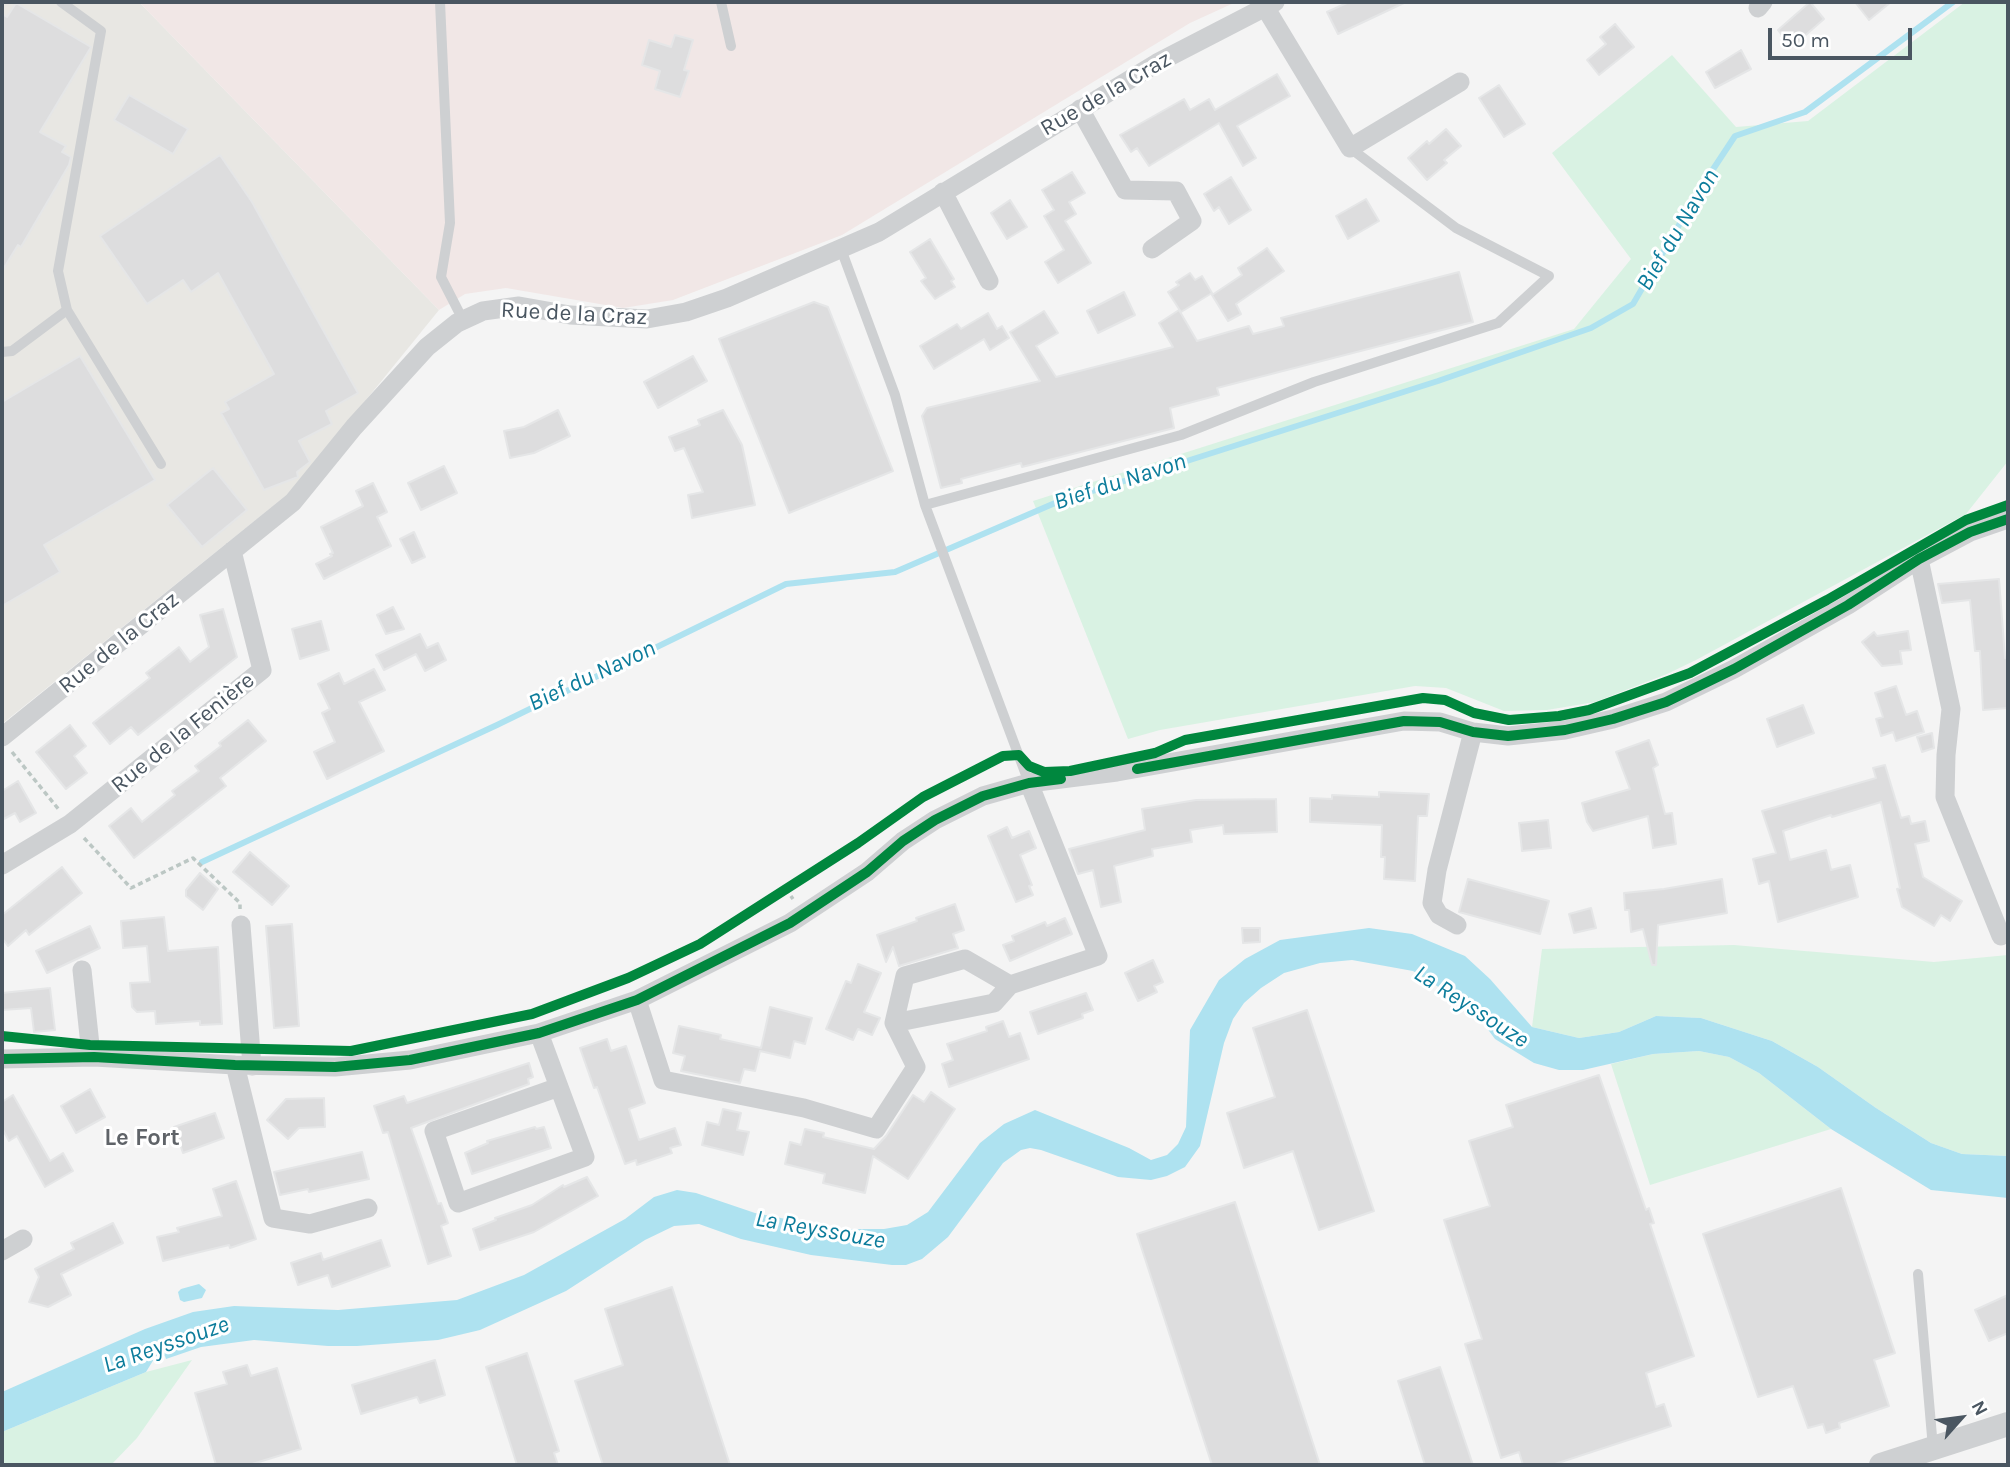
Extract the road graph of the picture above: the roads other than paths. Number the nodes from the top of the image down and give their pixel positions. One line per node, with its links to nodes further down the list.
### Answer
1 (61, 2): 13 (lane)
2 (440, 2): 14 (lane)
3 (721, 2): 5 (lane)
4 (1270, 4): 7 (street, Rue de la Craz); 8 (street)
5 (731, 46)
6 (1460, 82): 8 (street)
7 (1080, 109): 9 (street, Rue de la Craz); 11 (street)
8 (1350, 148): 17 (lane)
9 (943, 192): 10 (street, Rue de la Craz); 12 (street)
10 (841, 249): 14 (street, Rue de la Craz); 17 (lane)
11 (1152, 250)
12 (989, 281)
13 (67, 310): 15 (lane); 16 (lane)
14 (463, 320): 19 (street, Rue de la Craz)
15 (2, 352)
16 (161, 464)
17 (925, 505): 23 (lane)
18 (2008, 519): 20 (street)
19 (232, 551): 22 (street, Rue de la Craz); 24 (street, Rue de la Fenière)
20 (1919, 559): 21 (street); 27 (street)
21 (1473, 732): 23 (street); 26 (street)
22 (6, 743)
23 (1030, 783): 29 (street); 30 (street)
24 (2, 865)
25 (242, 925): 35 (street)
26 (1457, 925)
27 (2001, 936)
28 (82, 970): 33 (street)
29 (1010, 985): 31 (street); 31 (street)
30 (637, 1000): 31 (street); 32 (street)
31 (894, 1023)
32 (539, 1033): 35 (street); 36 (street)
33 (94, 1057): 34 (street); 35 (street)
34 (2, 1059)
35 (243, 1065): 37 (street)
36 (559, 1087): 36 (street)
37 (368, 1208)
38 (23, 1239): 39 (street)
39 (2, 1251)
40 (1918, 1274): 42 (lane)
41 (2008, 1424): 42 (street)
42 (1934, 1457): 43 (street)
43 (1881, 1465)

